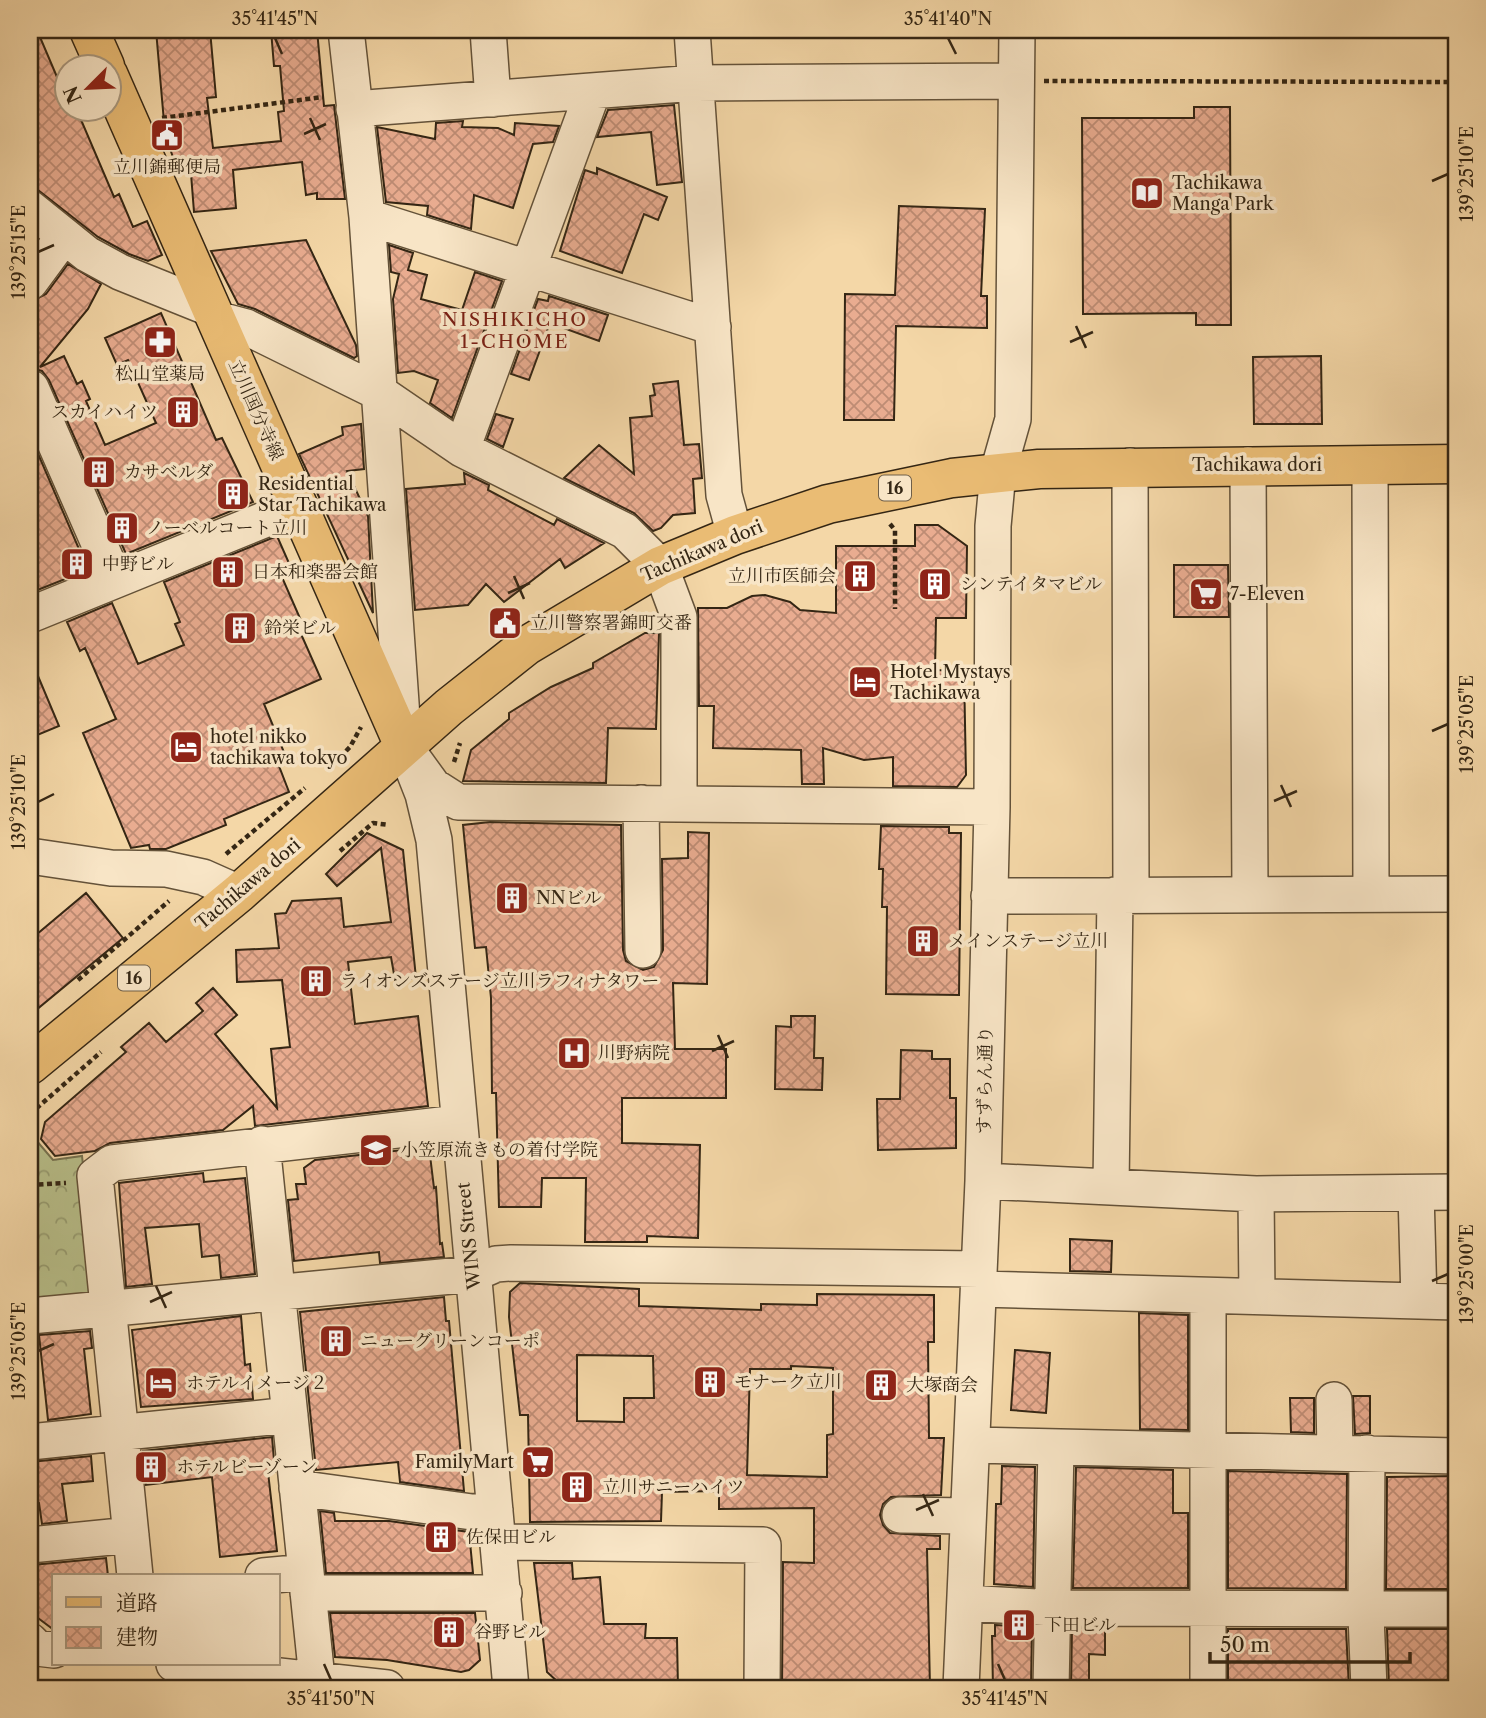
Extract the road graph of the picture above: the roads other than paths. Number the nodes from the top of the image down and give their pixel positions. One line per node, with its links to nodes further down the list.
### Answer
1 (89, 30): 6 (main road)
2 (346, 30): 11 (street)
3 (488, 30): 10 (street)
4 (692, 30): 8 (street)
5 (1017, 30): 7 (street, すずらん通り)
6 (99, 52)
7 (1016, 81): 8 (street); 27 (street, すずらん通り)
8 (696, 83): 9 (street); 19 (street)
9 (593, 90): 10 (street); 16 (street)
10 (493, 99): 11 (street)
11 (353, 101): 14 (street)
12 (122, 106): 18 (main road, 立川国分寺線)
13 (30, 208): 15 (street)
14 (367, 217): 16 (street); 21 (street)
15 (64, 236): 17 (street); 18 (street)
16 (531, 267): 19 (street); 22 (street)
17 (30, 282)
18 (214, 314): 21 (street); 28 (main road, 立川国分寺線)
19 (713, 327): 29 (street)
20 (32, 388): 31 (street)
21 (380, 393): 22 (street); 33 (street)
22 (463, 449): 30 (street)
23 (1370, 464): 24 (main road, Tachikawa dori / 16); 25 (main road, Tachikawa dori / 16); 39 (street)
24 (1456, 464)
25 (1248, 465): 26 (main road, Tachikawa dori / 16); 42 (street)
26 (1130, 466): 27 (main road, Tachikawa dori / 16); 41 (street)
27 (998, 472): 29 (main road, Tachikawa dori / 16); 36 (street, すずらん通り)
28 (298, 506): 31 (street); 33 (main road, 立川国分寺線)
29 (735, 535): 30 (main road, Tachikawa dori / 16)
30 (660, 566): 33 (main road, Tachikawa dori / 16); 35 (street)
31 (115, 580): 32 (street)
32 (30, 615)
33 (404, 746): 34 (street); 38 (main road, Tachikawa dori / 16); 46 (street, WINS Street)
34 (641, 803): 35 (street); 44 (street)
35 (679, 803): 36 (street)
36 (992, 807): 43 (street, すずらん通り)
37 (30, 856): 38 (street)
38 (239, 893): 45 (main road, Tachikawa dori / 16)
39 (1371, 894): 40 (street); 42 (street)
40 (1456, 894)
41 (1123, 895): 42 (street); 43 (street); 49 (street)
42 (1250, 895)
43 (989, 896): 48 (street, すずらん通り)
44 (643, 950)
45 (30, 1065)
46 (458, 1123): 47 (street); 53 (street, WINS Street)
47 (262, 1144): 55 (street); 60 (street)
48 (983, 1181): 49 (street); 54 (street, すずらん通り)
49 (1111, 1186): 52 (street)
50 (1456, 1192): 51 (street)
51 (1416, 1193): 52 (street); 58 (street)
52 (1256, 1194): 57 (street)
53 (473, 1274): 54 (street); 55 (street); 74 (street, WINS Street)
54 (979, 1279): 56 (street); 66 (street, すずらん通り)
55 (277, 1293): 60 (street); 63 (street)
56 (1209, 1296): 57 (street); 68 (street)
57 (1257, 1296): 58 (street)
58 (1419, 1301): 59 (street)
59 (1456, 1302)
60 (108, 1309): 61 (street); 64 (street)
61 (30, 1316)
62 (1334, 1401): 69 (street)
63 (290, 1415): 64 (street); 71 (street)
64 (122, 1434): 65 (street); 75 (street)
65 (30, 1442)
66 (972, 1445): 67 (street); 73 (street, すずらん通り)
67 (1056, 1447): 68 (street); 82 (street)
68 (1210, 1450): 69 (street); 83 (street)
69 (1351, 1453): 70 (street); 84 (street)
70 (1456, 1456)
71 (297, 1488): 74 (street); 79 (street)
72 (900, 1515): 73 (street)
73 (968, 1516): 81 (street, すずらん通り)
74 (497, 1526): 80 (street, WINS Street); 94 (street)
75 (131, 1535): 76 (street); 77 (street)
76 (30, 1545)
77 (135, 1574)
78 (280, 1579): 79 (street)
79 (307, 1583): 80 (street); 90 (street)
80 (504, 1593): 93 (street, WINS Street)
81 (965, 1603): 82 (street); 95 (street, すずらん通り)
82 (1054, 1608): 83 (street); 96 (street)
83 (1209, 1608): 84 (street); 97 (street)
84 (1368, 1608): 85 (street); 98 (street)
85 (1456, 1609)
86 (30, 1641): 87 (street)
87 (52, 1650)
88 (180, 1666): 91 (street)
89 (197, 1666): 90 (street)
90 (317, 1679): 92 (street)
91 (188, 1688)
92 (387, 1688)
93 (512, 1688)
94 (762, 1688)
95 (961, 1688)
96 (1051, 1688)
97 (1209, 1688)
98 (1369, 1688)

